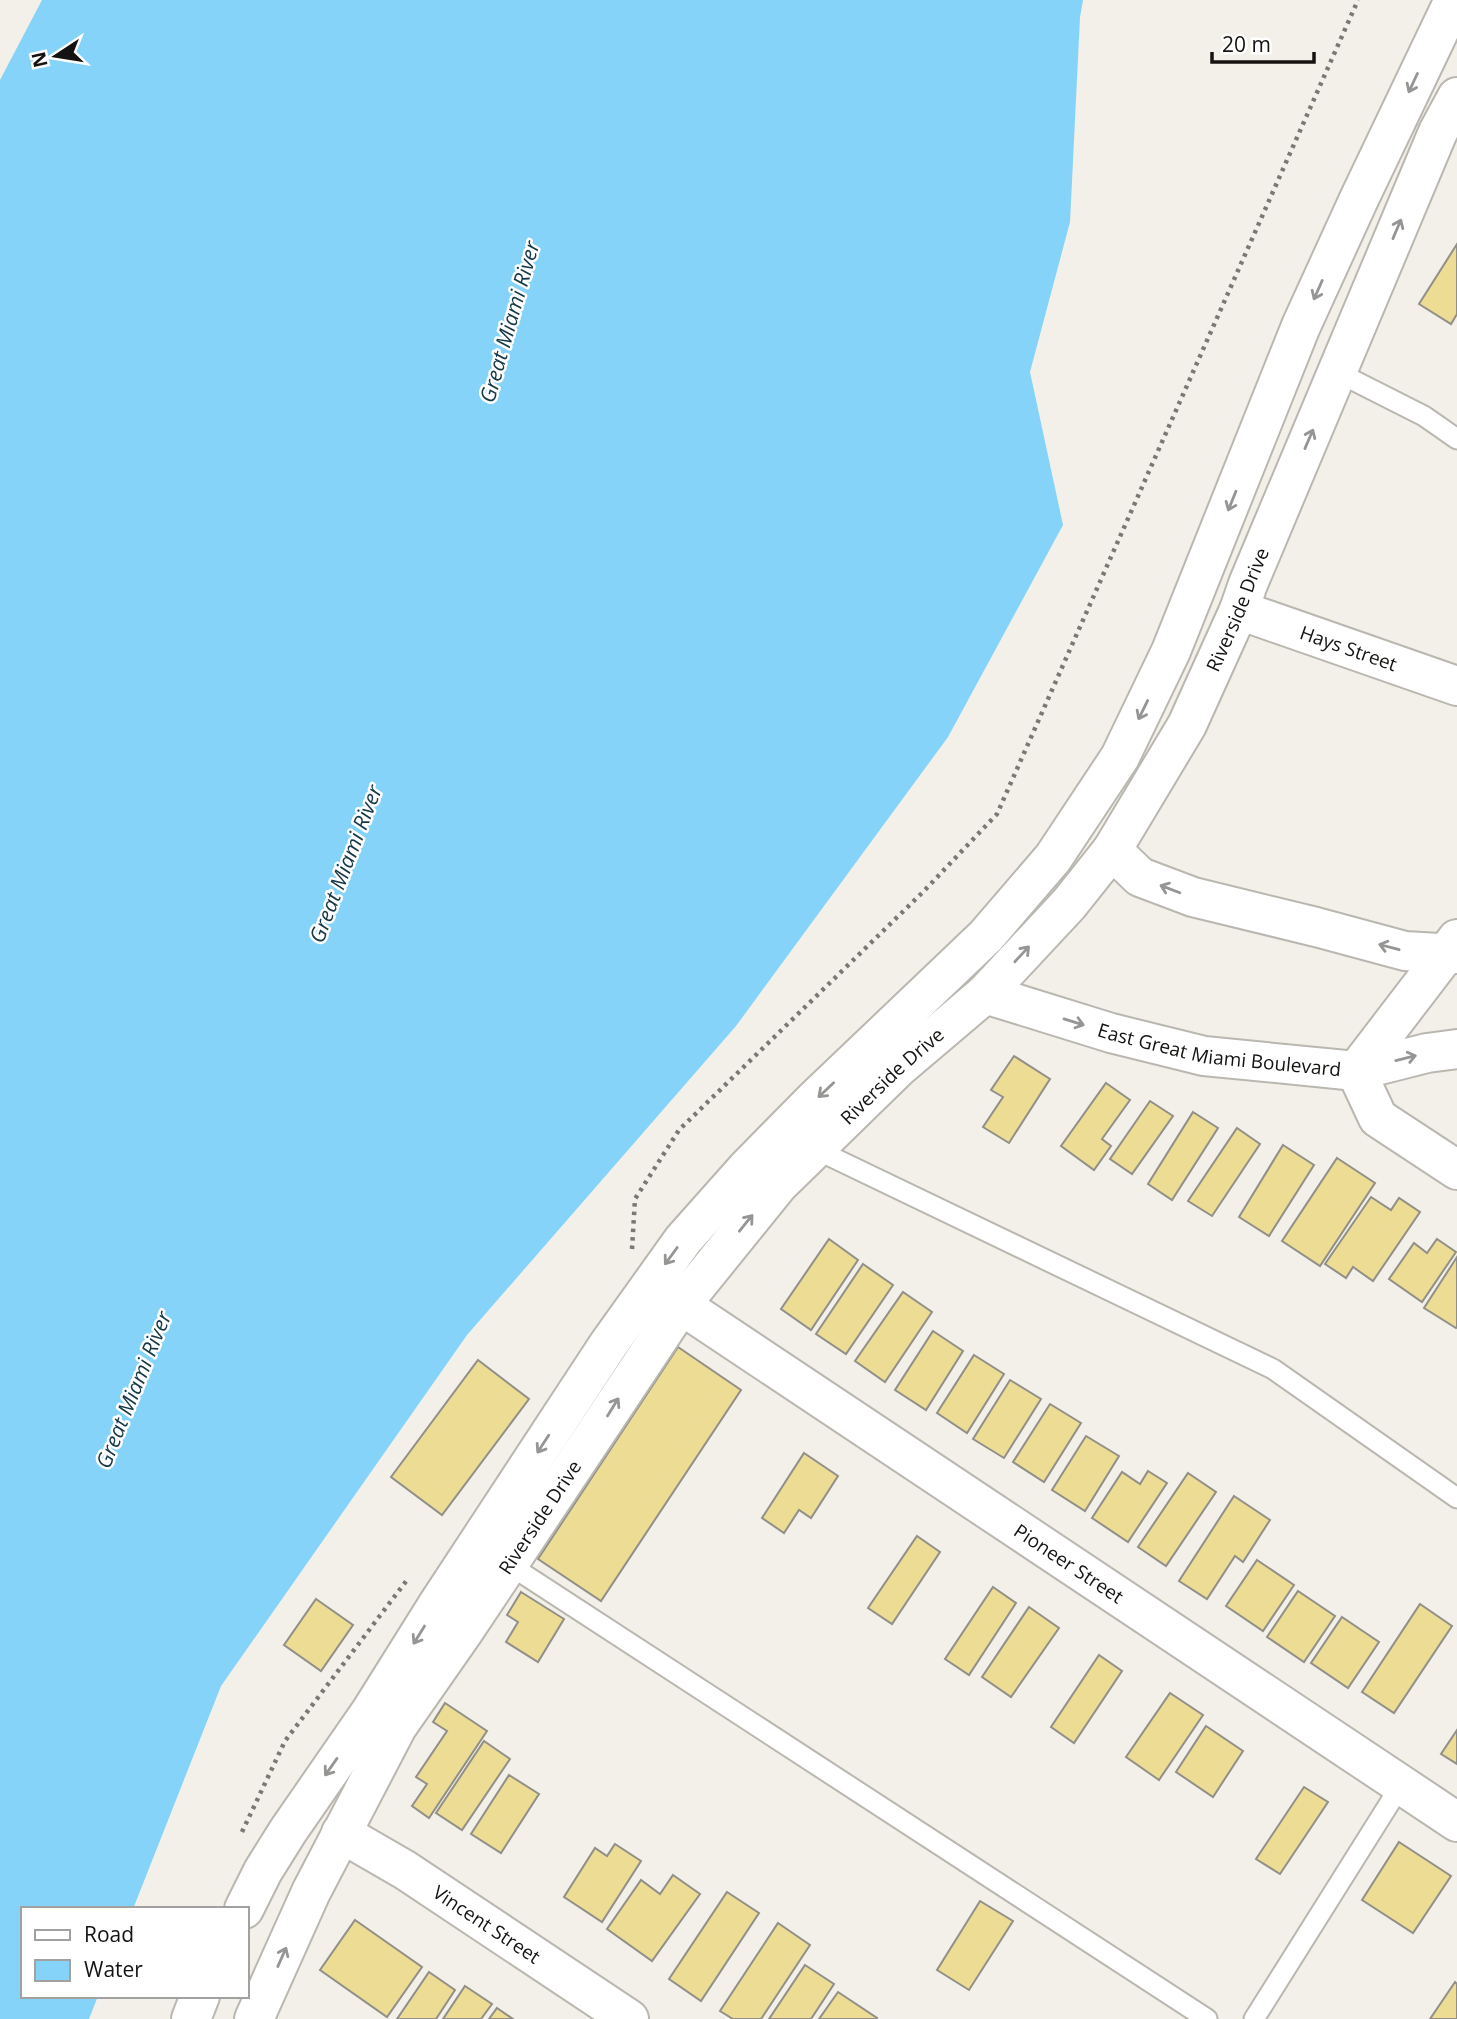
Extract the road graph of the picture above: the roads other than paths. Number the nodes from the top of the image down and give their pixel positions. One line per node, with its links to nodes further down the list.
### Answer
1 (1454, 0): 21 (main road, Riverside Drive, one-way to 21)
2 (1457, 97): 3 (main road, Riverside Drive)
3 (1448, 138): 4 (main road, Riverside Drive, one-way to 3)
4 (1337, 372): 5 (lane); 6 (main road, Riverside Drive, one-way to 4)
5 (1457, 439)
6 (1239, 610): 7 (main road, Hays Street); 8 (main road, Riverside Drive)
7 (1457, 685)
8 (1112, 850): 9 (main road, one-way to 8); 10 (main road, Riverside Drive, one-way to 8)
9 (1454, 949): 12 (main road)
10 (985, 994): 12 (main road, East Great Miami Boulevard, one-way to 12); 13 (main road, Riverside Drive)
11 (1457, 1049): 12 (main road, East Great Miami Boulevard, one-way to 11)
12 (1356, 1071): 14 (main road)
13 (815, 1149): 15 (main road, Riverside Drive, one-way to 13); 16 (lane)
14 (1457, 1170)
15 (681, 1305): 17 (main road, Riverside Drive, one-way to 15); 18 (main road, Pioneer Street)
16 (1457, 1498)
17 (508, 1564): 20 (main road, Riverside Drive); 26 (lane)
18 (1401, 1785): 19 (main road, Pioneer Street); 27 (lane)
19 (1457, 1822)
20 (341, 1833): 24 (main road, Riverside Drive, one-way to 20); 25 (main road, Vincent Street)
21 (245, 1907)
22 (199, 1998): 23 (main road)
23 (191, 2019)
24 (254, 2019)
25 (629, 2019)
26 (1206, 2019)
27 (1254, 2019)

